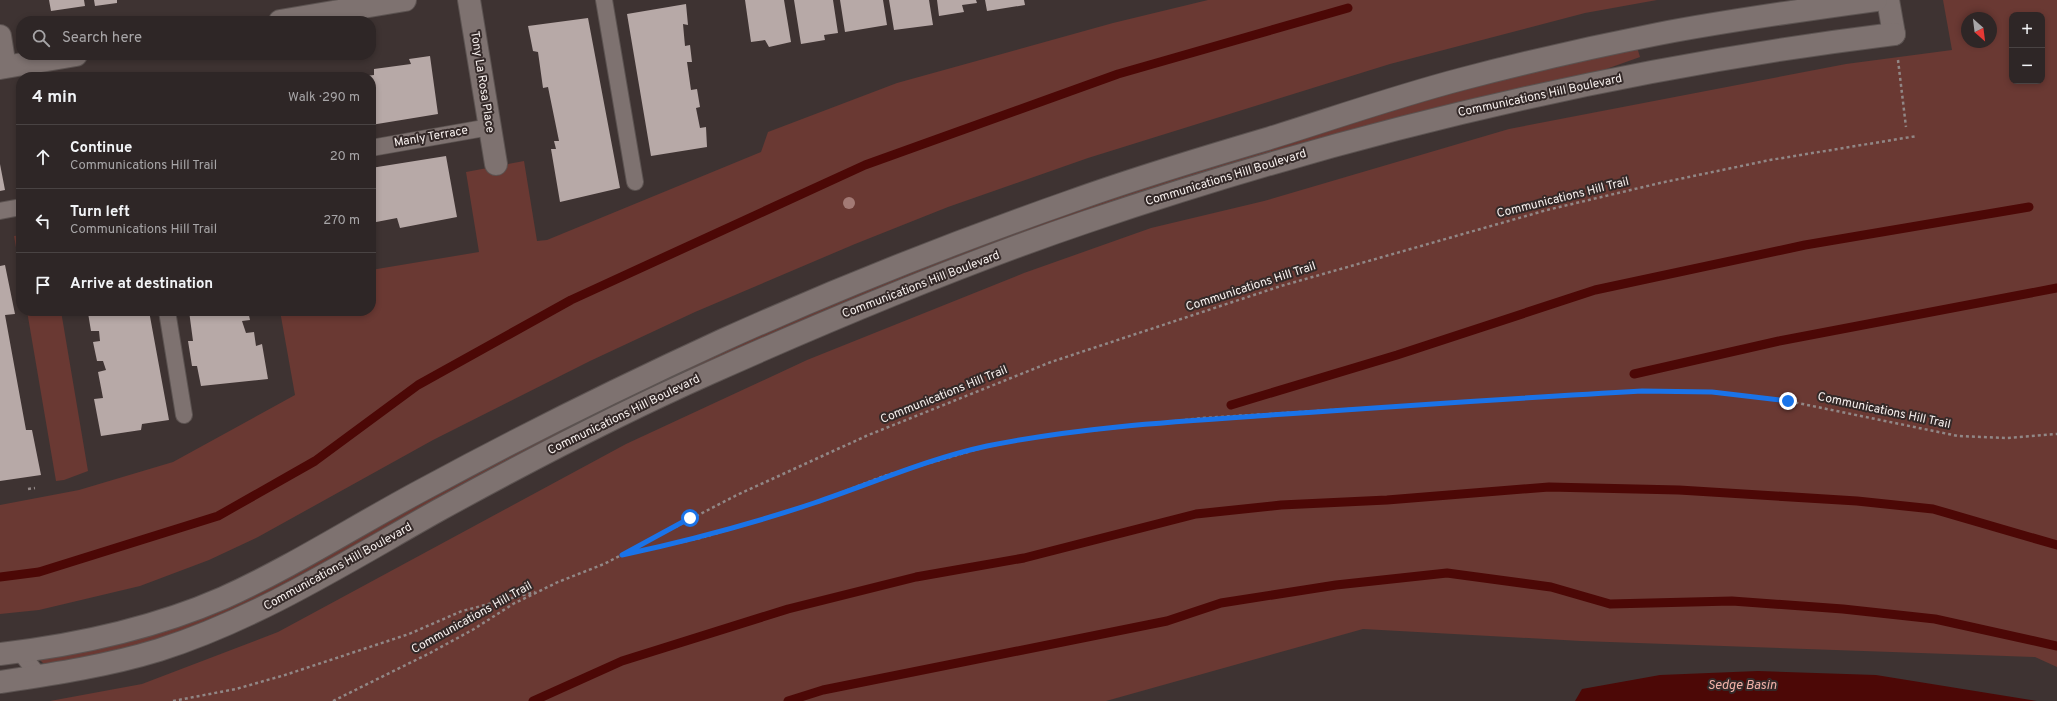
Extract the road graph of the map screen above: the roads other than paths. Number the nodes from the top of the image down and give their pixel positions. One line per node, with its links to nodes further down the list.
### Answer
1 (406, 0): 6 (street)
2 (469, 0): 10 (street, Tony La Rosa Place)
3 (604, 0): 13 (lane)
4 (1876, 0): 18 (street, Communications Hill Boulevard)
5 (1888, 0): 19 (street, Communications Hill Boulevard)
6 (310, 16)
7 (0, 36): 9 (street)
8 (46, 60): 9 (street)
9 (3, 67)
10 (490, 127): 11 (lane, Manly Terrace); 12 (street, Tony La Rosa Place)
11 (376, 147)
12 (496, 164)
13 (635, 182)
14 (16, 208): 15 (lane)
15 (0, 211)
16 (168, 316): 17 (lane)
17 (184, 415)
18 (10, 653): 19 (lane)
19 (39, 676): 20 (street, Communications Hill Boulevard)
20 (0, 682)

